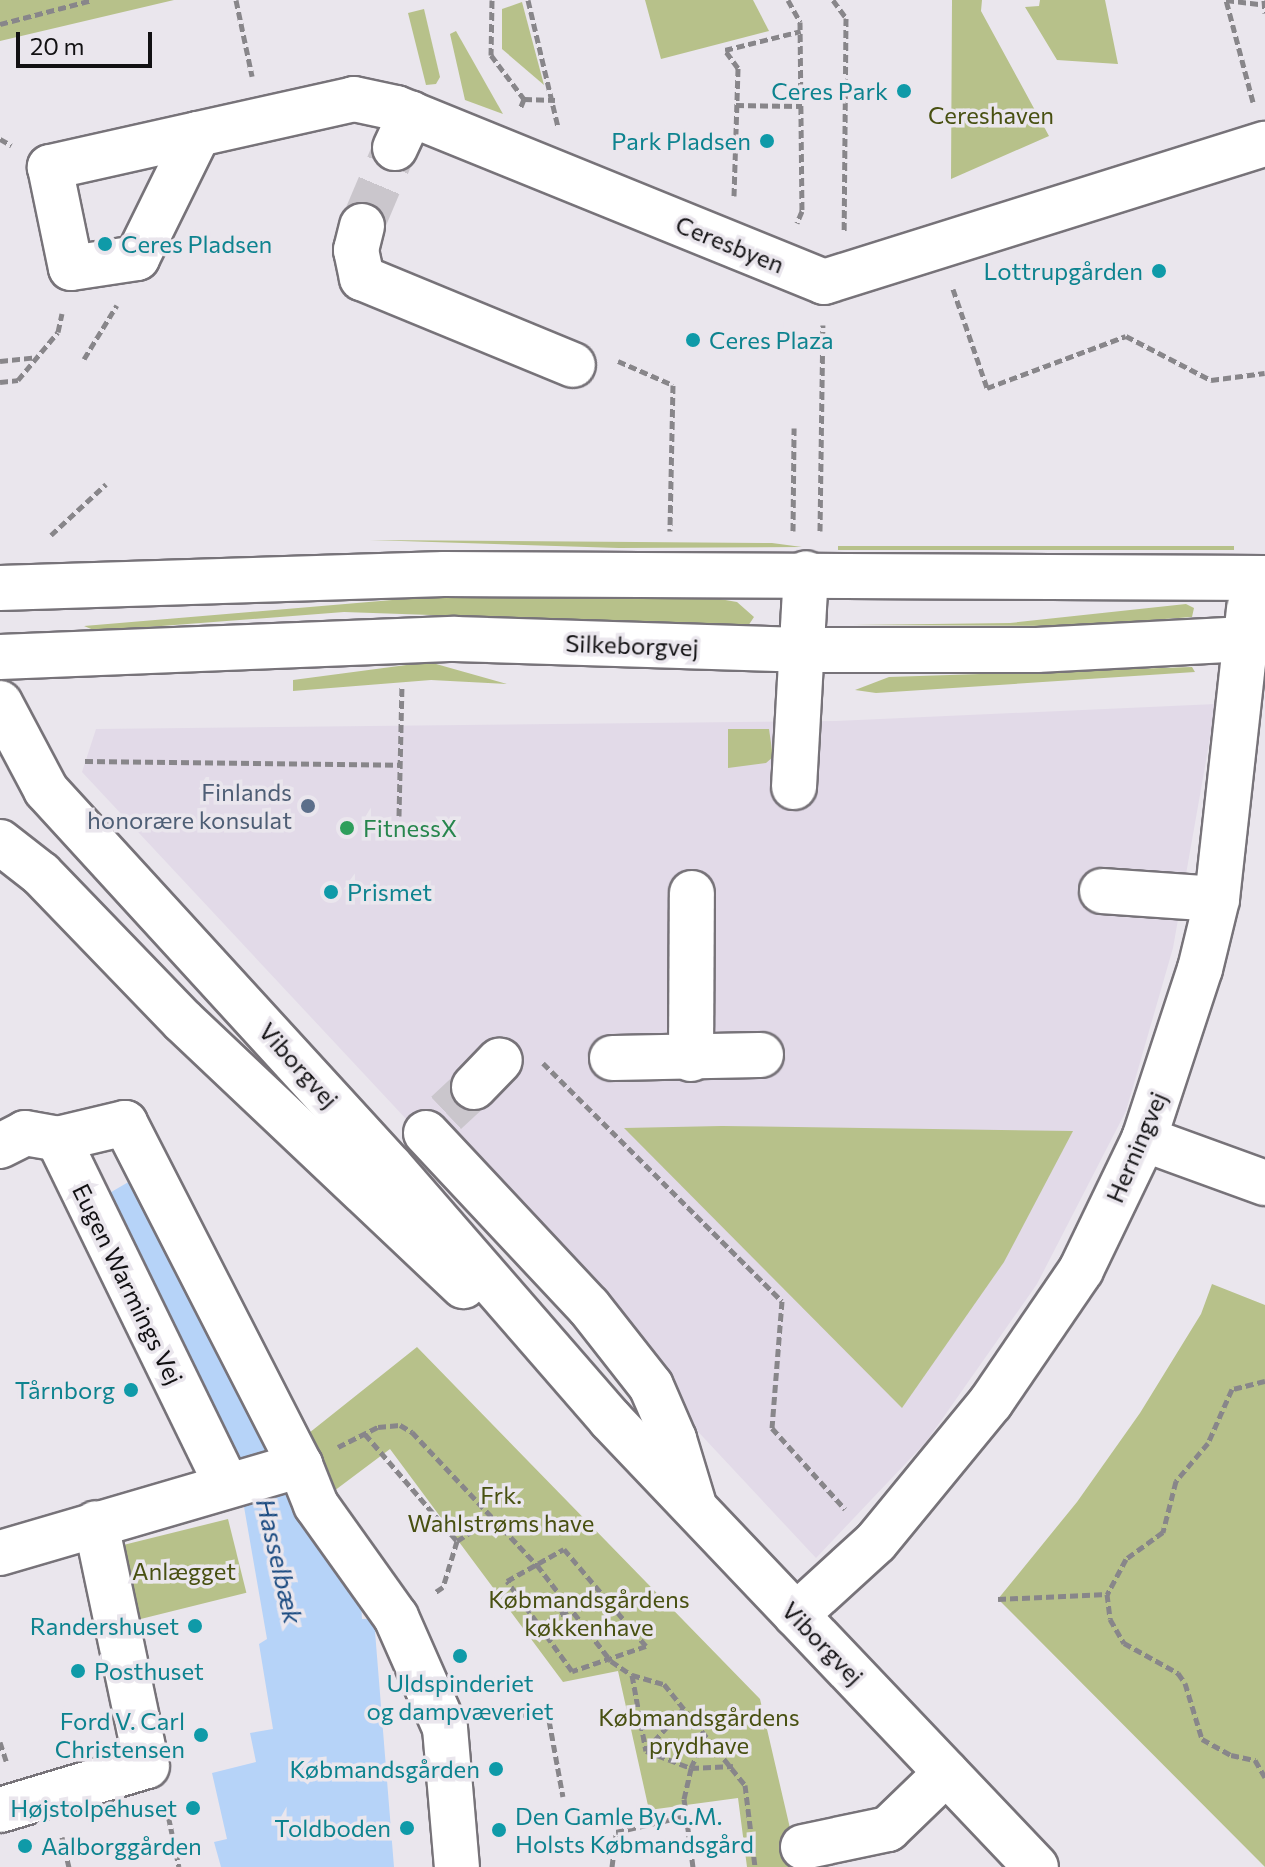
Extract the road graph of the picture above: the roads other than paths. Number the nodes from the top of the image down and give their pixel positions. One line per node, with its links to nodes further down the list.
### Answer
1 (1261, 130): 2 (street, Ceresbyen)
2 (198, 134): 2 (street, Ceresbyen)
3 (362, 226): 4 (street)
4 (573, 365)
5 (806, 573): 6 (street); 7 (street); 9 (street)
6 (1257, 578): 8 (street, Herningvej)
7 (0, 588)
8 (1257, 638): 9 (street, Silkeborgvej); 16 (street, Herningvej)
9 (801, 650): 10 (street, Silkeborgvej); 12 (street)
10 (0, 657)
11 (0, 703): 23 (street, Viborgvej)
12 (794, 787)
13 (0, 842): 23 (street, Viborgvej)
14 (1102, 891): 16 (street)
15 (703, 894): 19 (street)
16 (1217, 899): 21 (street, Herningvej)
17 (761, 1055): 19 (street)
18 (612, 1058): 19 (street)
19 (702, 1059)
20 (58, 1139): 22 (street); 25 (street); 26 (street, Eugen Warmings Vej)
21 (1144, 1139): 24 (street); 30 (street, Herningvej)
22 (0, 1146)
23 (377, 1181): 27 (street, Viborgvej); 27 (street)
24 (1265, 1183)
25 (293, 1466): 26 (street); 34 (street)
26 (231, 1483): 28 (street)
27 (695, 1508): 30 (street, Viborgvej)
28 (96, 1523): 29 (street); 32 (street)
29 (0, 1553)
30 (796, 1615): 31 (street, Viborgvej)
31 (946, 1773): 33 (street); 35 (street, Viborgvej)
32 (0, 1810)
33 (803, 1847)
34 (457, 1867)
35 (1036, 1867)

